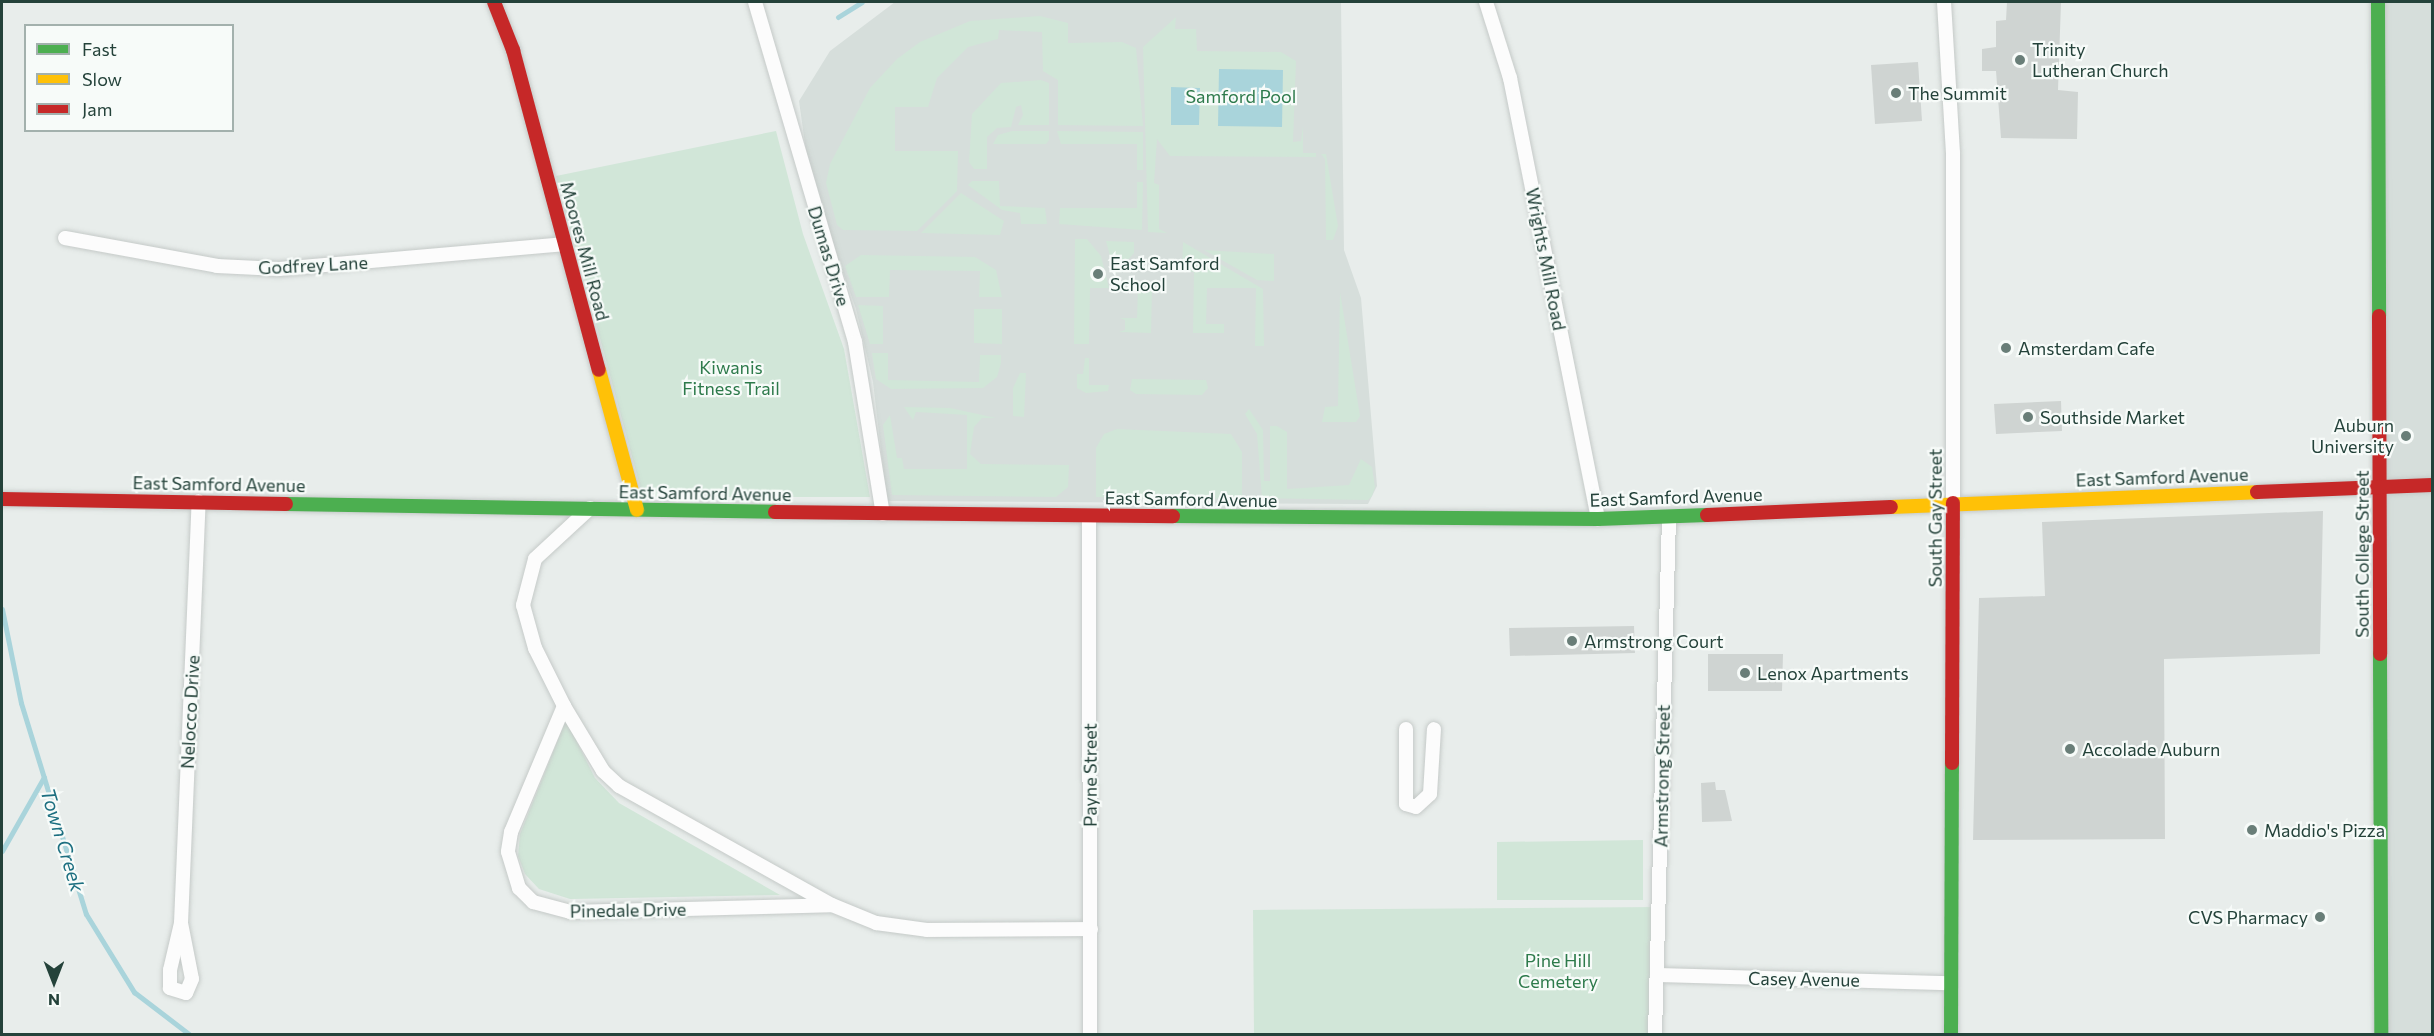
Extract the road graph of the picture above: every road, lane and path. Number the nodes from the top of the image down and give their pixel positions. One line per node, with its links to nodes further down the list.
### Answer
1 (494, 2): 7 (street, Moores Mill Road)
2 (755, 2): 15 (street, Dumas Drive)
3 (1486, 2): 18 (street, Wrights Mill Road)
4 (1944, 2): 12 (street, South Gay Street)
5 (2378, 2): 9 (street, South College Street)
6 (65, 238): 7 (street, Godfrey Lane)
7 (563, 244): 14 (street, Moores Mill Road)
8 (2433, 485): 9 (street, East Samford Avenue)
9 (2379, 487): 12 (street, East Samford Avenue); 30 (street, South College Street)
10 (2, 499): 11 (street, East Samford Avenue)
11 (200, 501): 13 (street, East Samford Avenue); 23 (street, Nelocco Drive)
12 (1953, 503): 17 (street, East Samford Avenue); 26 (street, South Gay Street)
13 (590, 508): 14 (street, East Samford Avenue); 19 (street, Pinedale Drive)
14 (637, 510): 15 (street, East Samford Avenue)
15 (883, 514): 16 (street, East Samford Avenue)
16 (1089, 516): 18 (street, East Samford Avenue); 24 (street, Payne Street)
17 (1669, 518): 18 (street, East Samford Avenue); 25 (street, Armstrong Street)
18 (1598, 519)
19 (564, 706): 22 (street, Pinedale Drive); 22 (street, Pinedale Drive)
20 (1406, 729): 21 (street)
21 (1434, 729)
22 (832, 905): 24 (street, Pinedale Drive)
23 (181, 923)
24 (1090, 929): 27 (street, Payne Street)
25 (1657, 975): 26 (street, Casey Avenue); 28 (street, Armstrong Street)
26 (1951, 982): 29 (street, South Gay Street)
27 (1090, 1035)
28 (1655, 1035)
29 (1951, 1035)
30 (2381, 1035)

